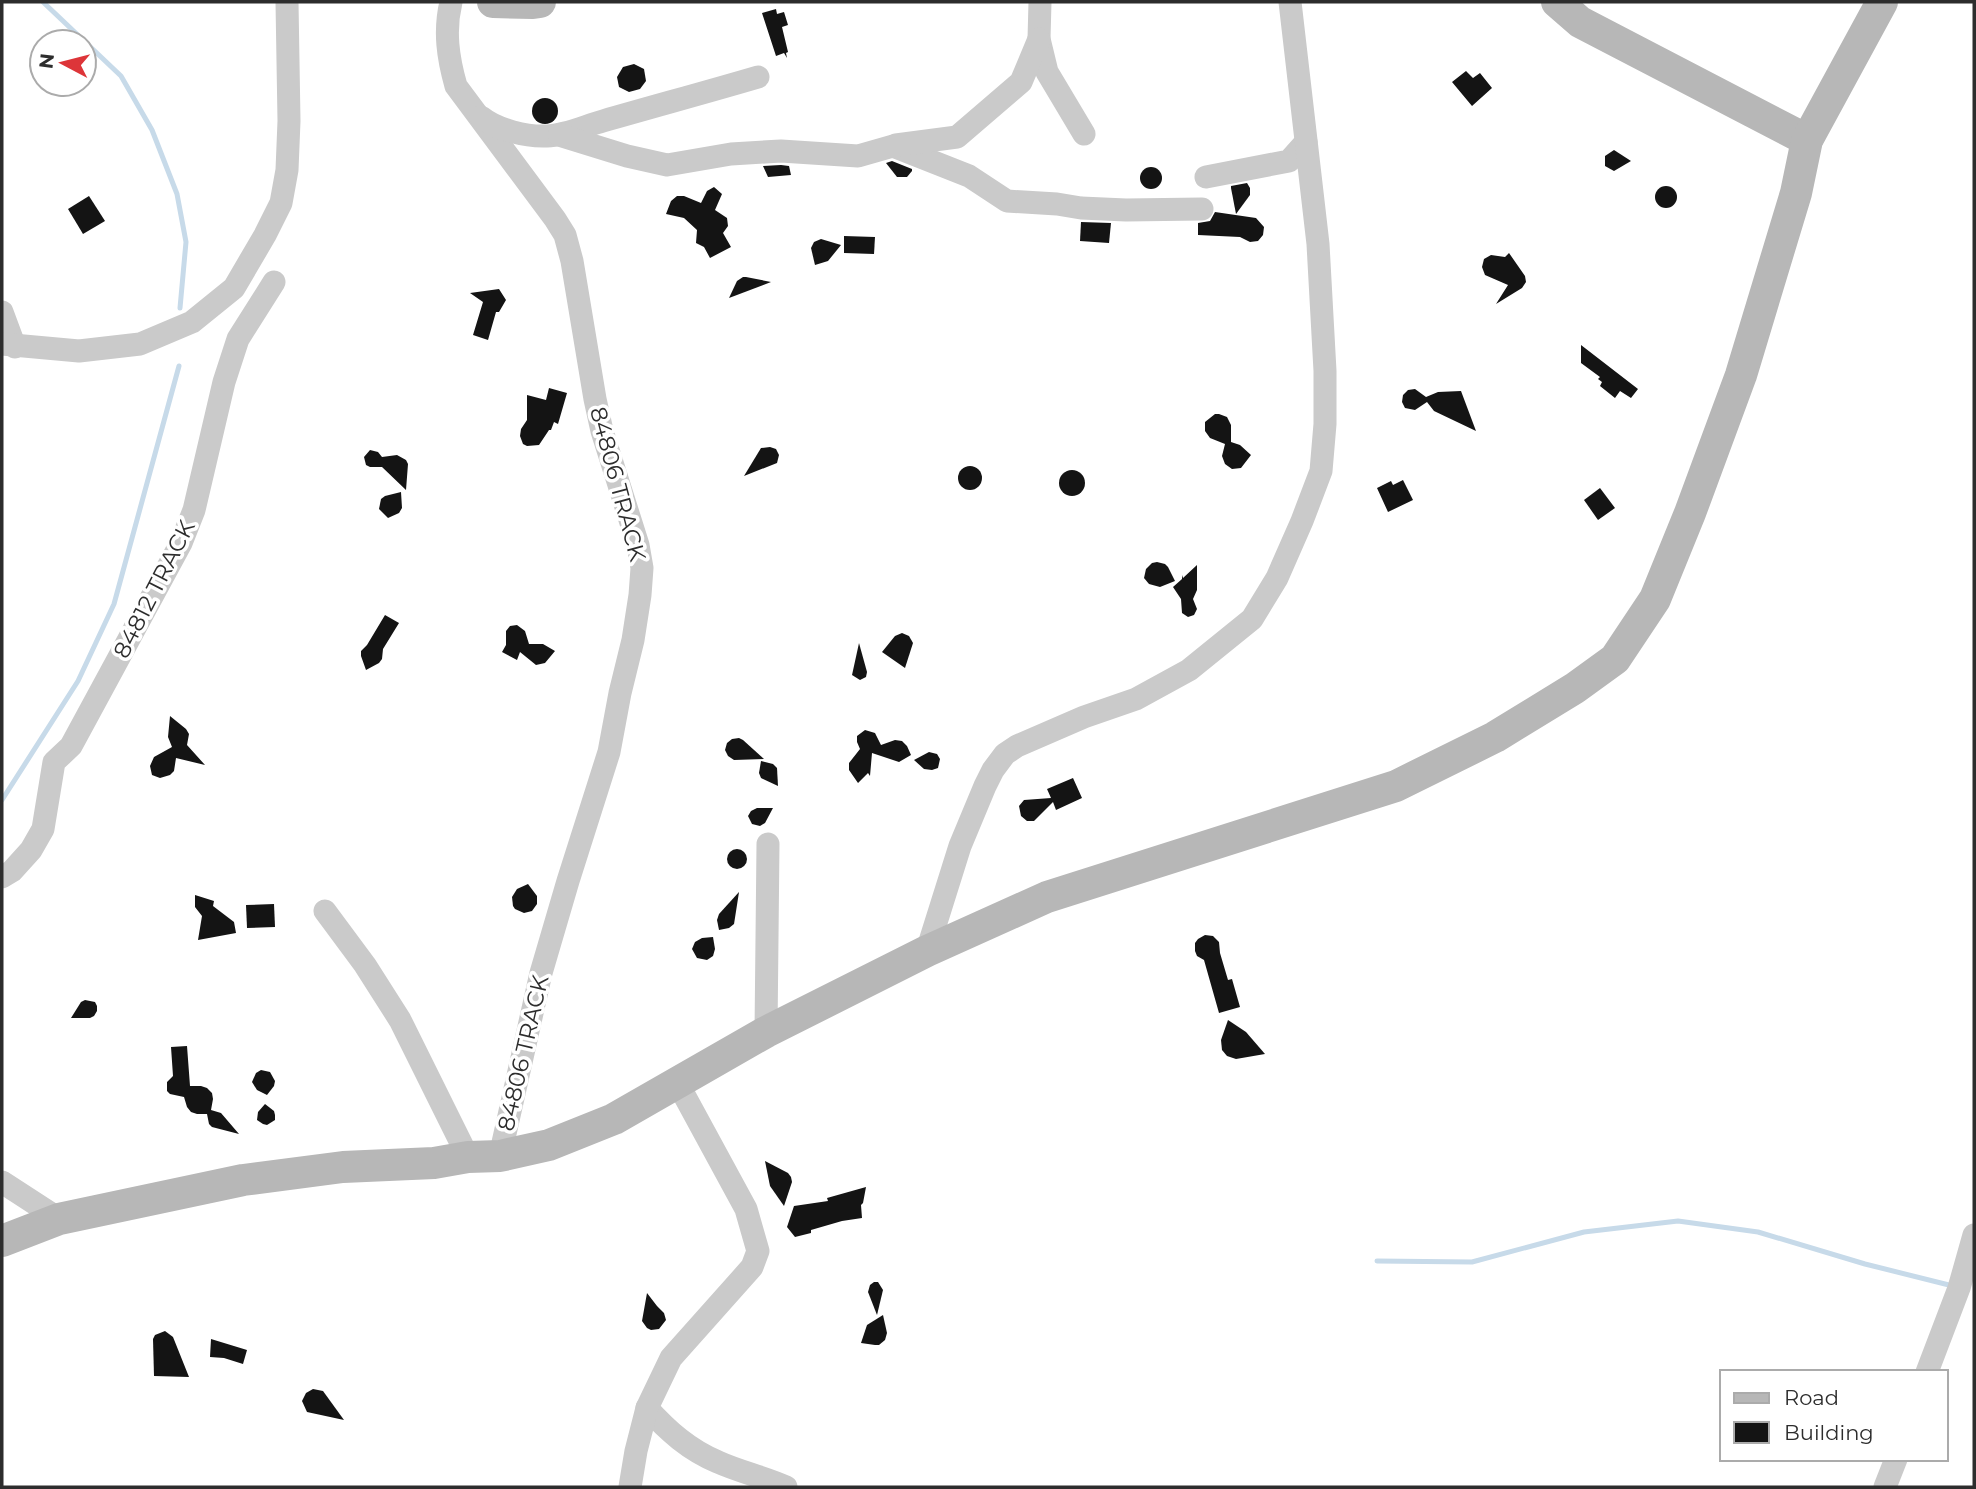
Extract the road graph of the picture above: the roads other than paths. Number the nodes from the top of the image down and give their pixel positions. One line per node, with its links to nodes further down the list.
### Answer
1 (287, 2): 21 (street)
2 (450, 2): 11 (street, 84806 TRACK)
3 (493, 2): 4 (street)
4 (540, 2)
5 (1040, 2): 9 (street)
6 (1290, 2): 15 (street)
7 (1558, 2): 14 (street)
8 (1882, 2): 14 (street)
9 (1039, 39): 13 (street); 16 (street)
10 (758, 78): 12 (street)
11 (476, 113): 12 (street); 28 (street, 84806 TRACK)
12 (559, 135): 16 (street)
13 (1084, 135)
14 (1807, 140): 25 (street)
15 (1306, 142): 17 (street); 25 (street)
16 (893, 146): 18 (street)
17 (1206, 177)
18 (1202, 209)
19 (274, 282): 23 (street, 84812 TRACK)
20 (2, 312): 21 (street)
21 (8, 345)
22 (768, 844): 26 (street)
23 (2, 877)
24 (325, 911): 29 (street)
25 (927, 951): 26 (street)
26 (766, 1032): 27 (street)
27 (677, 1082): 28 (street); 35 (street)
28 (500, 1156): 29 (street)
29 (468, 1157): 31 (street)
30 (2, 1182): 31 (street)
31 (59, 1219): 33 (street)
32 (1974, 1235): 34 (street)
33 (2, 1241)
34 (1928, 1370)
35 (647, 1408): 37 (street); 38 (street)
36 (1895, 1461): 39 (street)
37 (630, 1487)
38 (786, 1487)
39 (1885, 1487)

